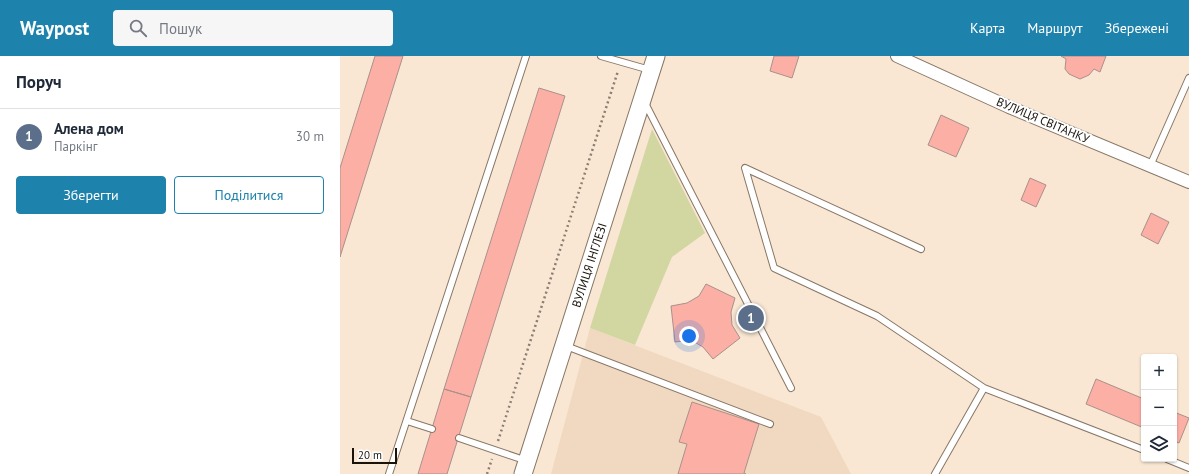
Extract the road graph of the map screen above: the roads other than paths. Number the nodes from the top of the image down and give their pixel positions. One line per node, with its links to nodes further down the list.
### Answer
1 (526, 56): 13 (lane)
2 (601, 56): 4 (lane)
3 (897, 56): 7 (street, ВУЛИЦЯ СВІТАНКУ)
4 (654, 63): 6 (main road, ВУЛИЦЯ ІНГЛЕЗІ)
5 (1189, 78): 7 (lane)
6 (643, 100): 10 (main road, ВУЛИЦЯ ІНГЛЕЗІ); 11 (lane)
7 (1150, 166): 8 (street, ВУЛИЦЯ СВІТАНКУ)
8 (1189, 182)
9 (921, 249): 12 (lane)
10 (563, 345): 14 (lane); 19 (main road, ВУЛИЦЯ ІНГЛЕЗІ)
11 (791, 388)
12 (984, 388): 17 (lane); 22 (lane)
13 (407, 421): 15 (lane); 21 (lane)
14 (770, 424)
15 (432, 429)
16 (459, 438): 19 (lane)
17 (1141, 449)
18 (1174, 462): 20 (lane)
19 (525, 467)
20 (1189, 468)
21 (389, 474)
22 (935, 474)

